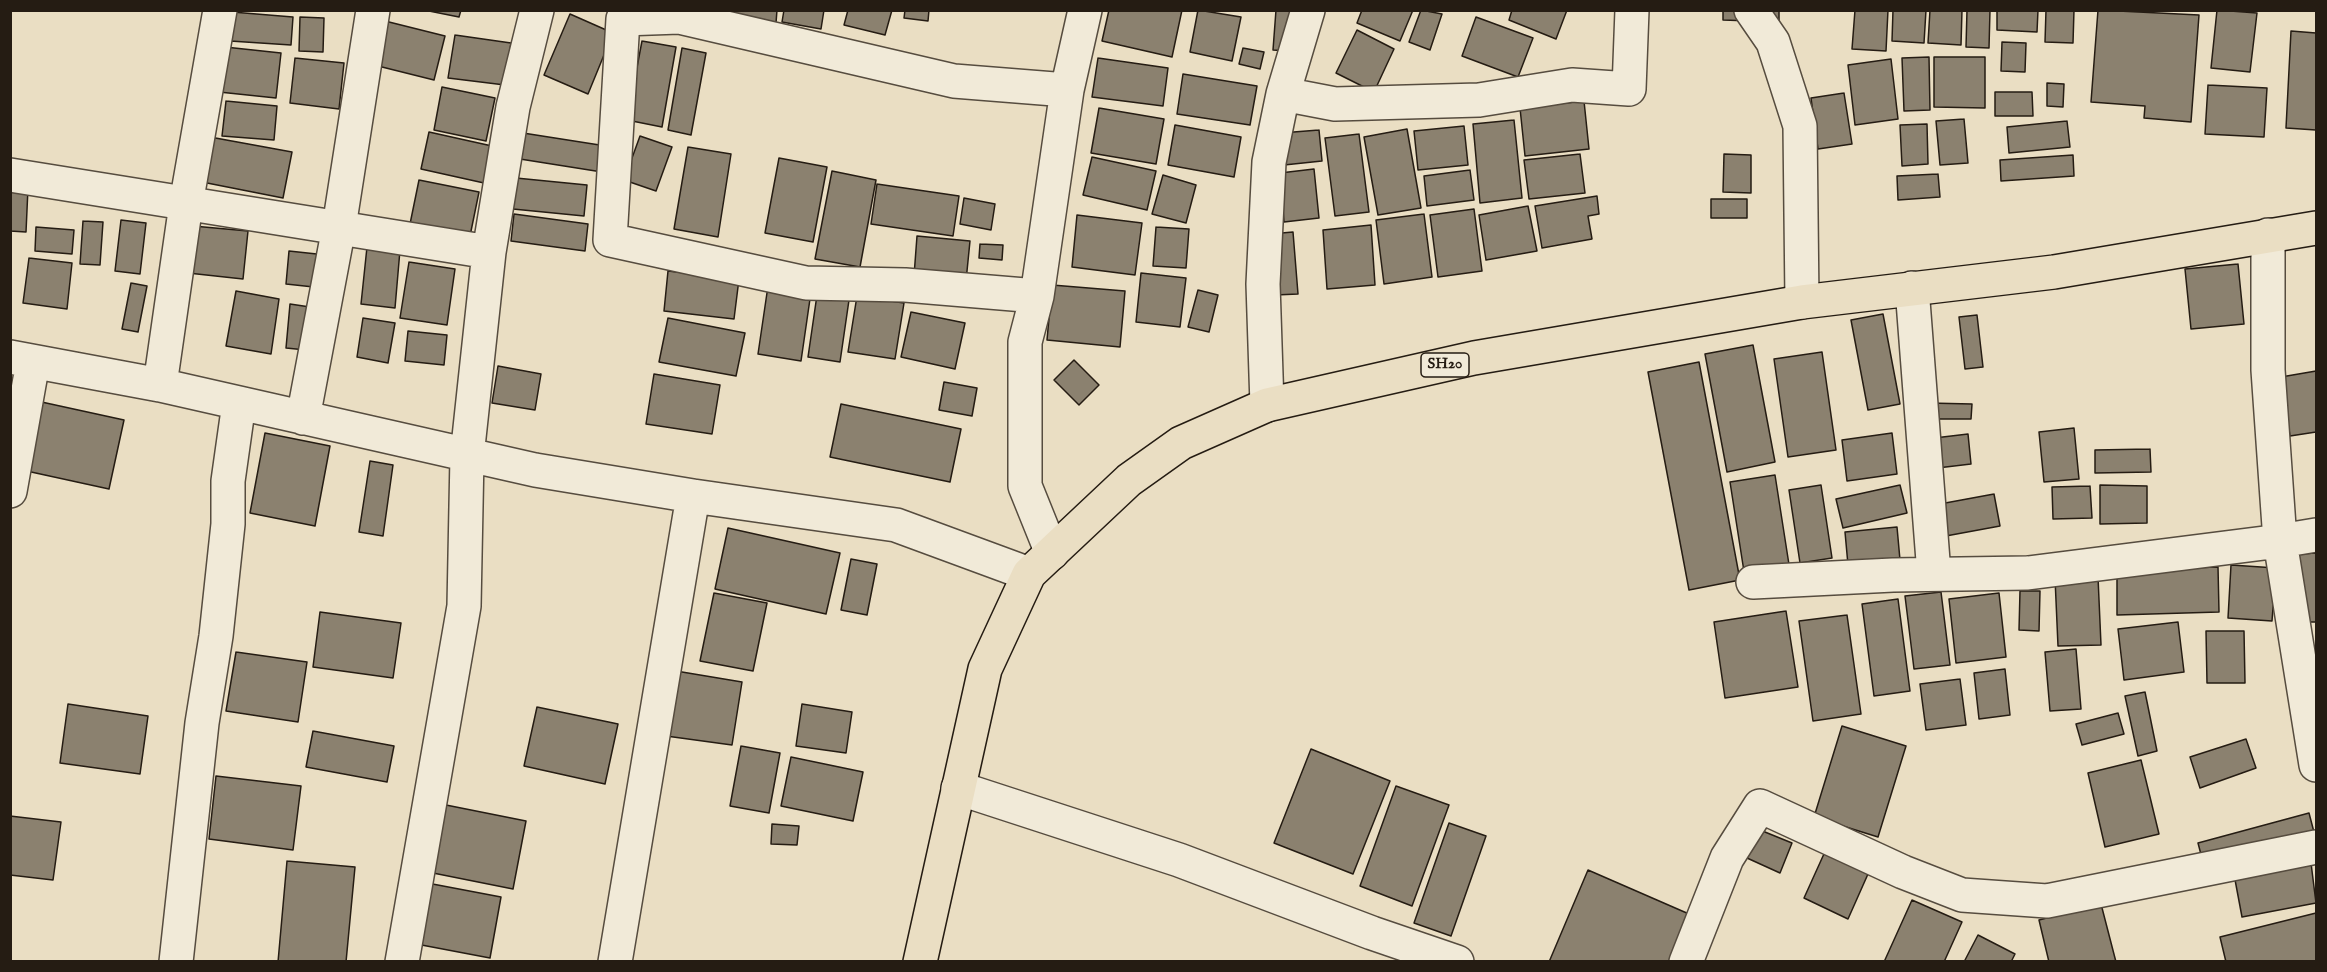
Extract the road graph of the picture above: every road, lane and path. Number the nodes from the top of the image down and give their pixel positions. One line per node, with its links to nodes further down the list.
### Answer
1 (373, 10): 12 (street)
2 (537, 10): 15 (street)
3 (1085, 10): 8 (street)
4 (1308, 10): 9 (street)
5 (1632, 10): 9 (street)
6 (1751, 10): 18 (street)
7 (216, 12): 11 (street)
8 (1067, 90): 17 (street); 17 (street)
9 (1283, 94): 22 (street)
10 (10, 175): 11 (street)
11 (186, 204): 12 (street); 20 (street)
12 (339, 227): 15 (street); 23 (street)
13 (2316, 228): 14 (main road, SH20)
14 (2268, 235): 16 (main road, SH20); 28 (street)
15 (489, 252): 24 (street)
16 (1912, 288): 18 (main road, SH20); 30 (street)
17 (1037, 296): 29 (street)
18 (1802, 302): 22 (main road, SH20)
19 (22, 359): 20 (street); 25 (street)
20 (160, 385): 21 (street)
21 (239, 403): 23 (street); 35 (street)
22 (1266, 405): 29 (main road, SH20)
23 (303, 418): 24 (street)
24 (467, 456): 26 (street); 36 (street)
25 (10, 491)
26 (693, 496): 29 (street); 37 (street)
27 (2316, 535): 28 (street)
28 (2280, 541): 30 (street); 32 (street)
29 (1040, 563): 33 (main road, SH20)
30 (1934, 574): 31 (street)
31 (1754, 582)
32 (2316, 765)
33 (958, 788): 38 (main road, SH20); 39 (street)
34 (2316, 847): 40 (street)
35 (176, 962)
36 (402, 962)
37 (615, 962)
38 (920, 962)
39 (1457, 962)
40 (1686, 962)

